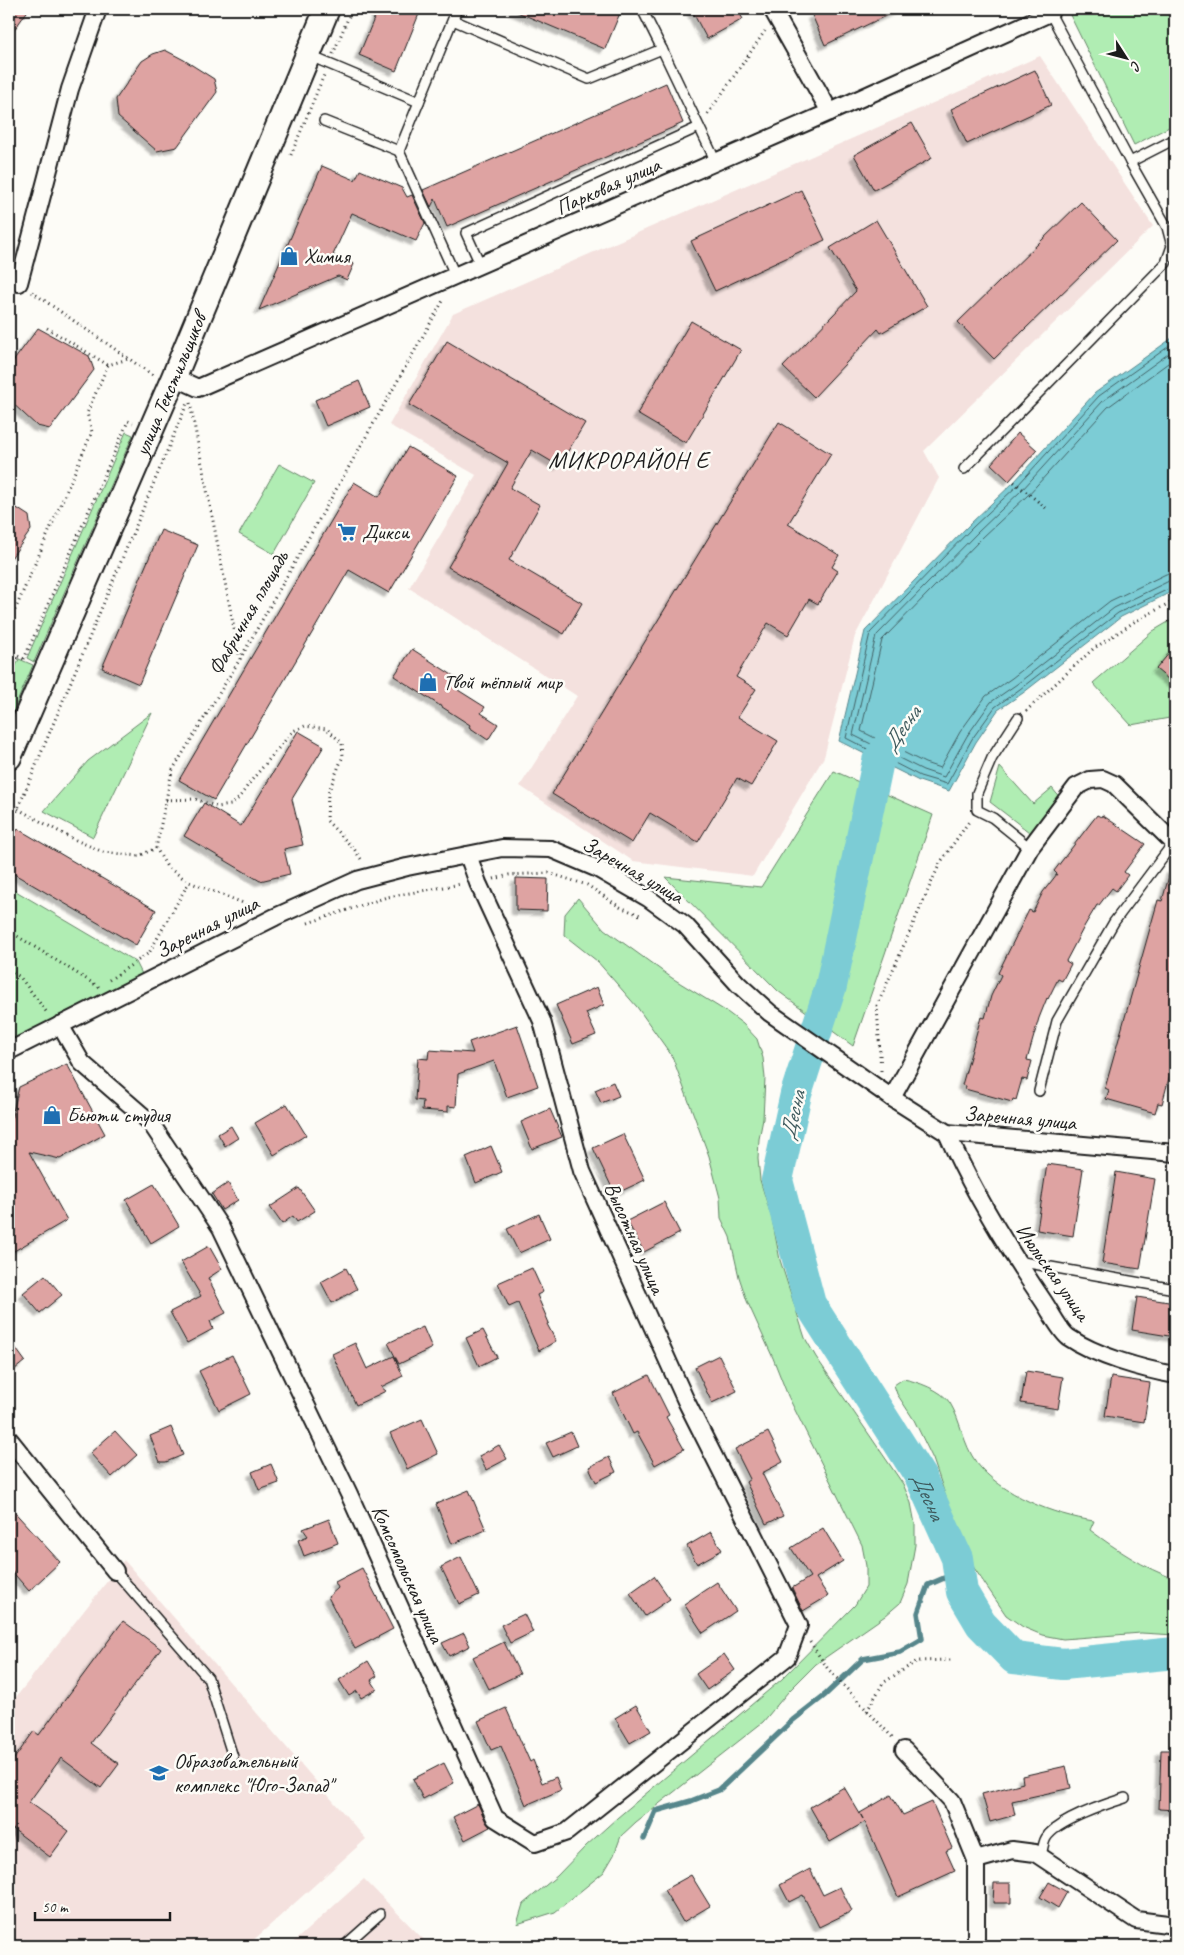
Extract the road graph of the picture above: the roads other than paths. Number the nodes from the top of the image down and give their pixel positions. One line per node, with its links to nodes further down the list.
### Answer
1 (98, 9): 21 (street)
2 (327, 9): 10 (main road, улица Текстильщиков)
3 (458, 9): 8 (lane)
4 (642, 9): 9 (lane)
5 (791, 9): 7 (lane)
6 (1054, 11): 12 (street, Парковая улица); 18 (lane)
7 (774, 12): 12 (street)
8 (453, 20): 9 (lane); 11 (lane)
9 (662, 49): 14 (lane)
10 (308, 54): 11 (lane); 22 (main road, улица Текстильщиков)
11 (419, 102): 16 (lane)
12 (830, 112): 17 (street, Парковая улица)
13 (324, 121): 16 (lane)
14 (699, 127): 17 (lane); 19 (lane)
15 (1175, 139): 18 (lane)
16 (399, 152): 20 (lane)
17 (716, 162): 19 (street, Парковая улица)
18 (1130, 162): 23 (lane)
19 (481, 266): 20 (street, Парковая улица)
20 (456, 276): 22 (street, Парковая улица)
21 (19, 284)
22 (167, 378): 25 (main road, улица Текстильщиков)
23 (964, 469)
24 (1018, 718): 27 (lane)
25 (9, 756)
26 (1174, 843): 27 (street); 31 (lane)
27 (1030, 848): 32 (street)
28 (468, 855): 29 (street, Заречная улица); 32 (street, Заречная улица); 40 (street, Высотная улица)
29 (60, 1025): 30 (street, Заречная улица); 40 (street, Комсомольская улица)
30 (9, 1051)
31 (1039, 1091)
32 (896, 1092): 33 (street, Заречная улица)
33 (948, 1134): 34 (street, Заречная улица); 35 (street, Июльская улица)
34 (1175, 1153)
35 (1016, 1261): 36 (lane); 37 (street, Июльская улица)
36 (1175, 1289)
37 (1175, 1375)
38 (9, 1439): 39 (street)
39 (115, 1571): 42 (lane)
40 (798, 1625)
41 (904, 1750): 45 (street)
42 (233, 1757)
43 (1125, 1798): 44 (lane)
44 (1041, 1857): 45 (street); 47 (street)
45 (976, 1860): 49 (street)
46 (380, 1914): 48 (lane)
47 (1175, 1925)
48 (344, 1946)
49 (976, 1946)

